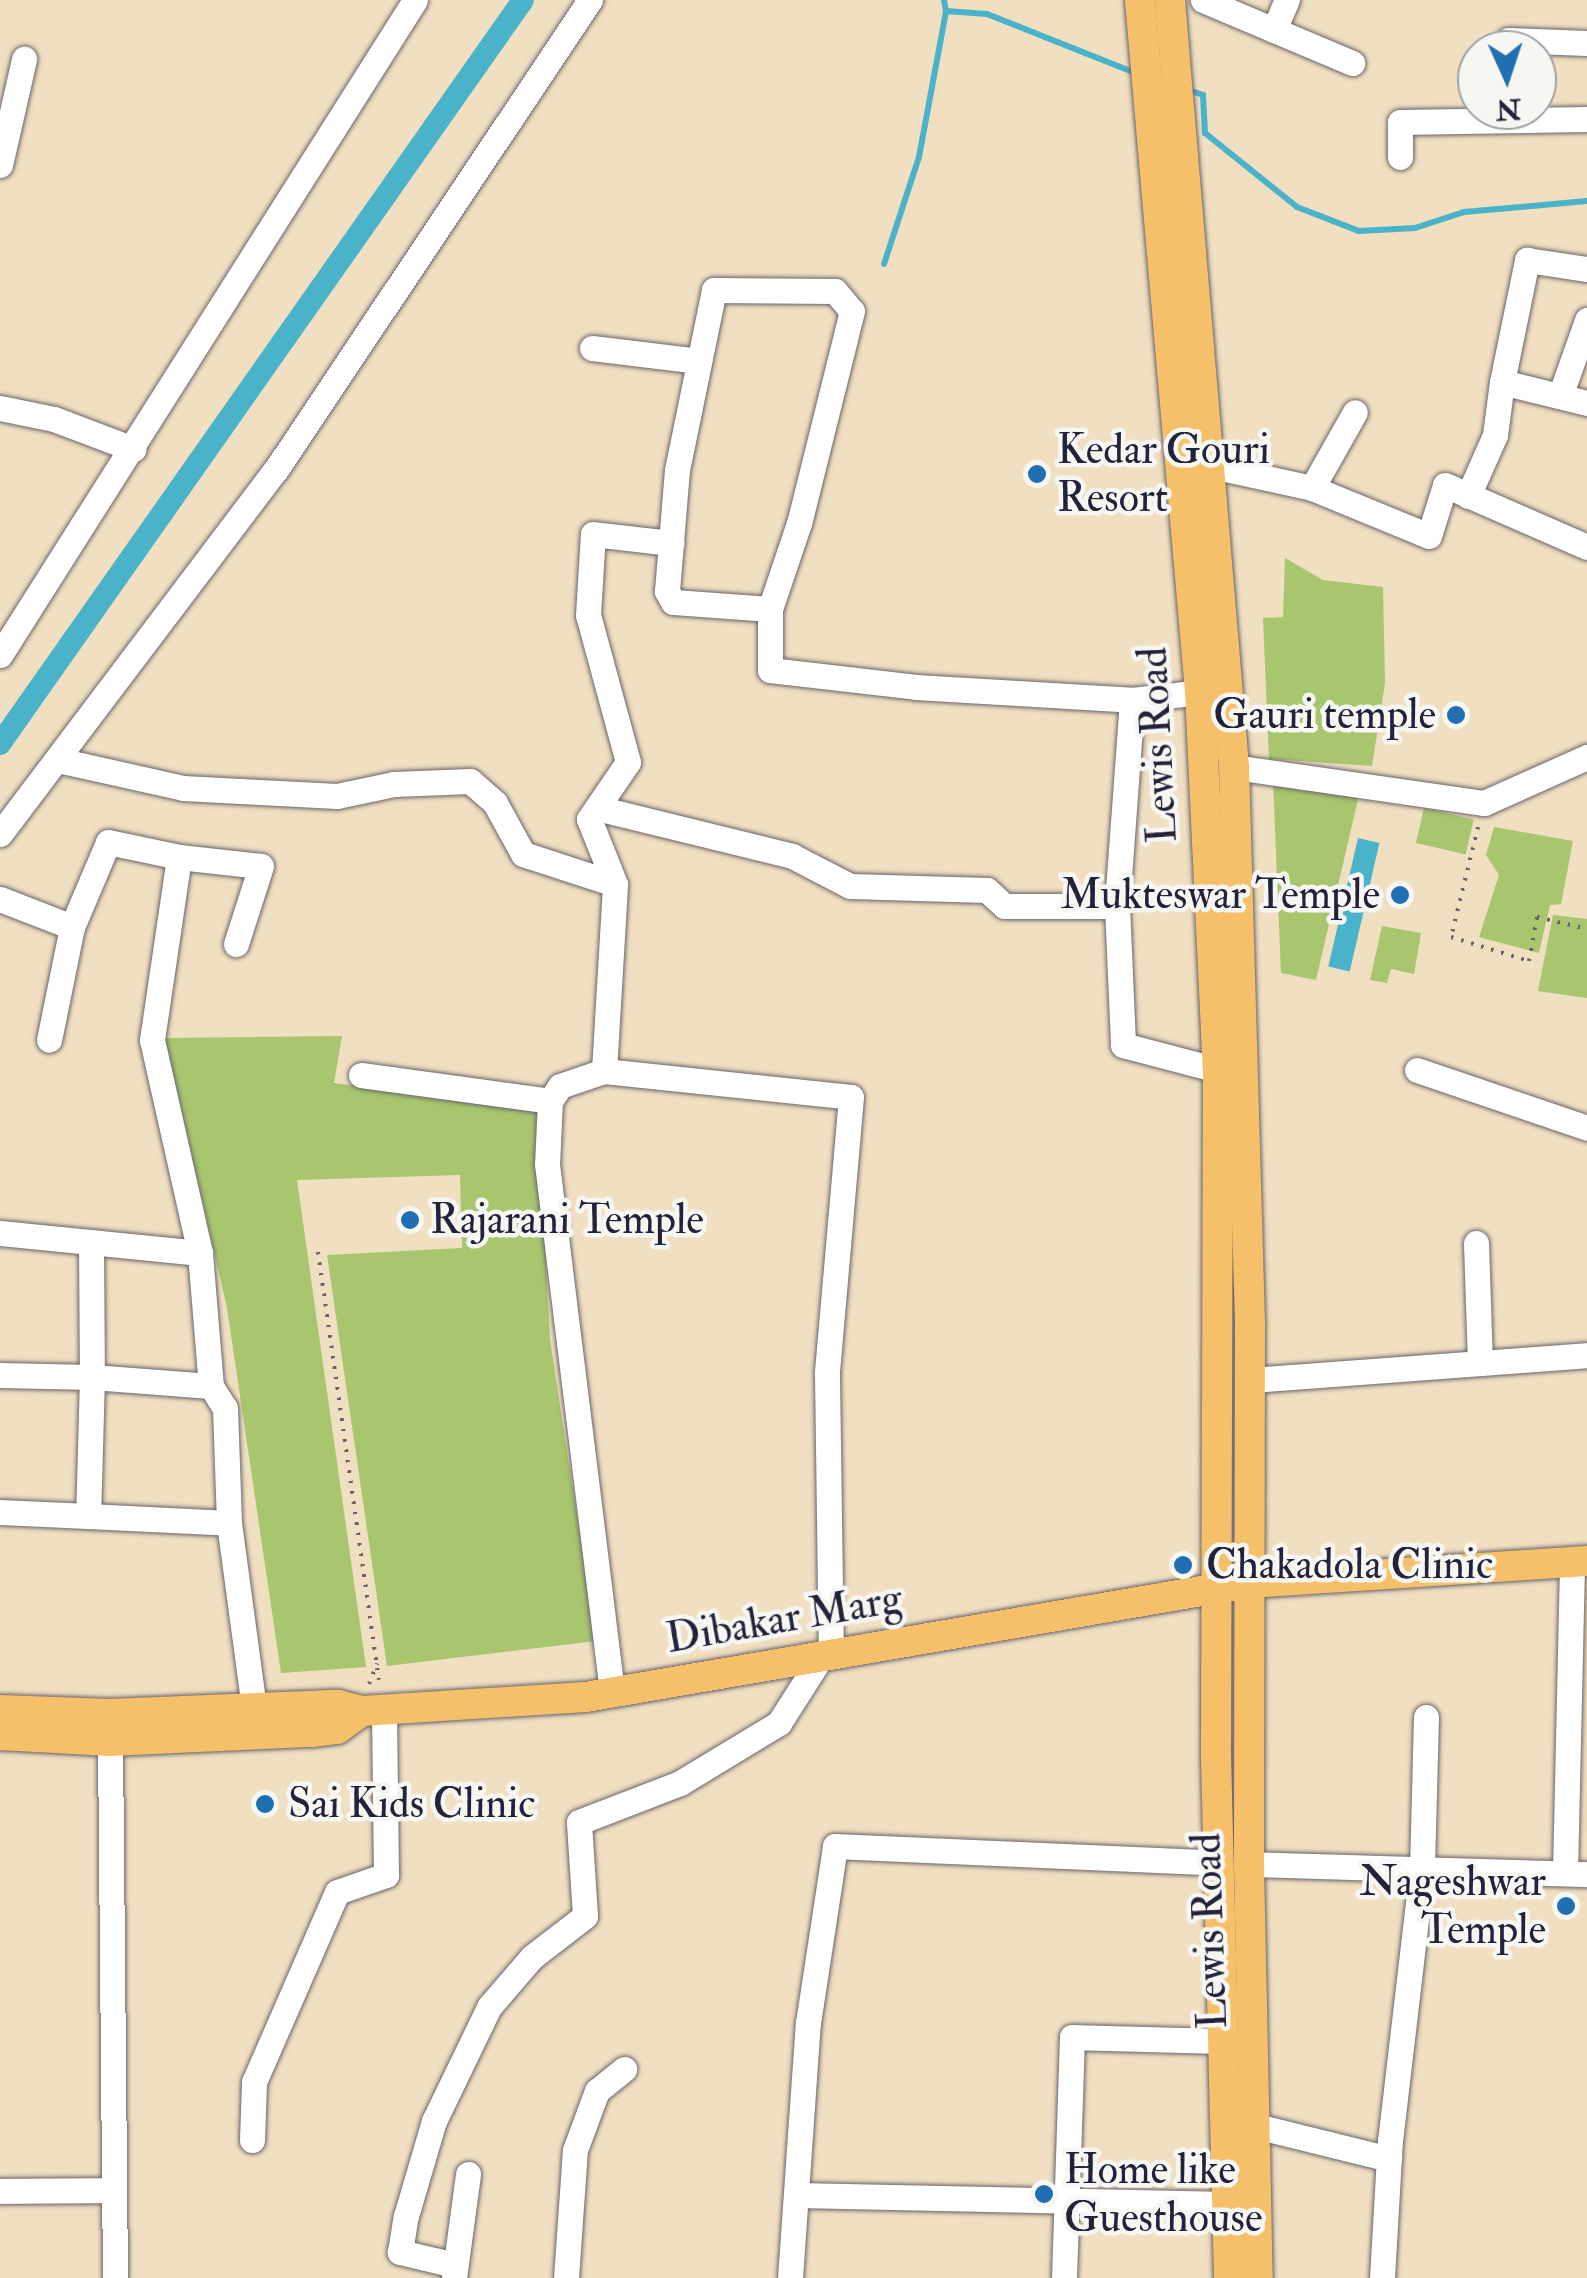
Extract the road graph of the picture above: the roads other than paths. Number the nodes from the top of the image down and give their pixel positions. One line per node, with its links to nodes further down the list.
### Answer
1 (415, 0): 26 (street)
2 (590, 0): 38 (street)
3 (1140, 0): 12 (main road, Lewis Road)
4 (1170, 0): 12 (main road, Lewis Road)
5 (1202, 0): 7 (street)
6 (1287, 0): 7 (street)
7 (1274, 30): 11 (street)
8 (1557, 42): 9 (street)
9 (1587, 43)
10 (24, 60): 16 (street)
11 (1352, 63)
12 (1161, 64): 14 (main road, Lewis Road)
13 (1587, 120): 15 (street)
14 (1167, 133): 27 (main road, Lewis Road); 28 (main road, Lewis Road)
15 (1400, 157)
16 (0, 166)
17 (1587, 269): 21 (street)
18 (1587, 320): 22 (street)
19 (592, 348): 20 (street)
20 (698, 362): 31 (street); 33 (street)
21 (1502, 382): 22 (street); 30 (street)
22 (1560, 396): 23 (street)
23 (1587, 403)
24 (0, 408): 26 (street)
25 (1355, 412): 29 (street)
26 (133, 449): 34 (street)
27 (1212, 466): 28 (street); 29 (street); 39 (main road, Lewis Road)
28 (1182, 485): 35 (main road, Lewis Road)
29 (1312, 488): 30 (street)
30 (1468, 496): 32 (street)
31 (671, 543): 33 (street); 40 (street)
32 (1587, 547)
33 (770, 609): 36 (street)
34 (0, 655)
35 (1200, 692): 36 (street); 49 (main road, Lewis Road)
36 (1132, 700): 45 (street)
37 (1587, 758): 39 (street)
38 (58, 760): 41 (street); 43 (street)
39 (1234, 767): 64 (main road, Lewis Road)
40 (597, 808): 43 (street); 45 (street)
41 (0, 834)
42 (178, 857): 46 (street); 47 (street); 58 (street)
43 (614, 884): 51 (street)
44 (0, 899): 46 (street)
45 (1117, 906): 49 (street)
46 (72, 927): 48 (street)
47 (236, 944)
48 (49, 1040)
49 (1218, 1070): 70 (main road, Lewis Road)
50 (1417, 1070): 54 (street)
51 (604, 1071): 53 (street); 71 (street)
52 (361, 1076): 53 (street)
53 (550, 1102): 72 (street)
54 (1587, 1128)
55 (0, 1232): 56 (street)
56 (91, 1242): 58 (street); 63 (street)
57 (1476, 1244): 61 (street)
58 (200, 1253): 65 (street)
59 (1587, 1345): 60 (street)
60 (1587, 1355): 61 (street)
61 (1480, 1362): 64 (street)
62 (0, 1375): 63 (street)
63 (92, 1377): 65 (street); 67 (street)
64 (1250, 1380): 70 (main road, Lewis Road)
65 (210, 1386): 68 (street)
66 (0, 1512): 67 (street)
67 (88, 1516): 68 (street)
68 (229, 1523): 74 (street)
69 (1580, 1561): 70 (main road, Dibakar Marg); 81 (street)
70 (1233, 1585): 71 (main road, Dibakar Marg); 79 (main road, Lewis Road)
71 (827, 1653): 72 (main road, Dibakar Marg); 93 (street)
72 (612, 1692): 73 (main road, Dibakar Marg)
73 (376, 1698): 74 (main road, Dibakar Marg); 78 (main road, Dibakar Marg); 85 (street)
74 (254, 1709): 75 (main road, Dibakar Marg)
75 (0, 1710)
76 (1426, 1717): 80 (street)
77 (0, 1735): 78 (main road, Dibakar Marg)
78 (110, 1741): 88 (street)
79 (1234, 1863): 80 (street); 82 (main road, Lewis Road); 84 (main road, Lewis Road); 90 (street)
80 (1422, 1869): 81 (street); 86 (street)
81 (1576, 1873)
82 (1227, 2040): 91 (street); 92 (main road, Lewis Road)
83 (624, 2069): 95 (street)
84 (1256, 2126): 86 (street); 99 (main road, Lewis Road)
85 (252, 2140)
86 (1389, 2159): 100 (street)
87 (468, 2174): 93 (street)
88 (114, 2190): 89 (street); 94 (street)
89 (0, 2191)
90 (797, 2195): 91 (street); 96 (street)
91 (1066, 2202): 92 (street); 97 (street)
92 (1229, 2204): 98 (main road, Lewis Road)
93 (455, 2271)
94 (114, 2278)
95 (566, 2278)
96 (790, 2278)
97 (1064, 2278)
98 (1229, 2278)
99 (1258, 2278)
100 (1382, 2278)

